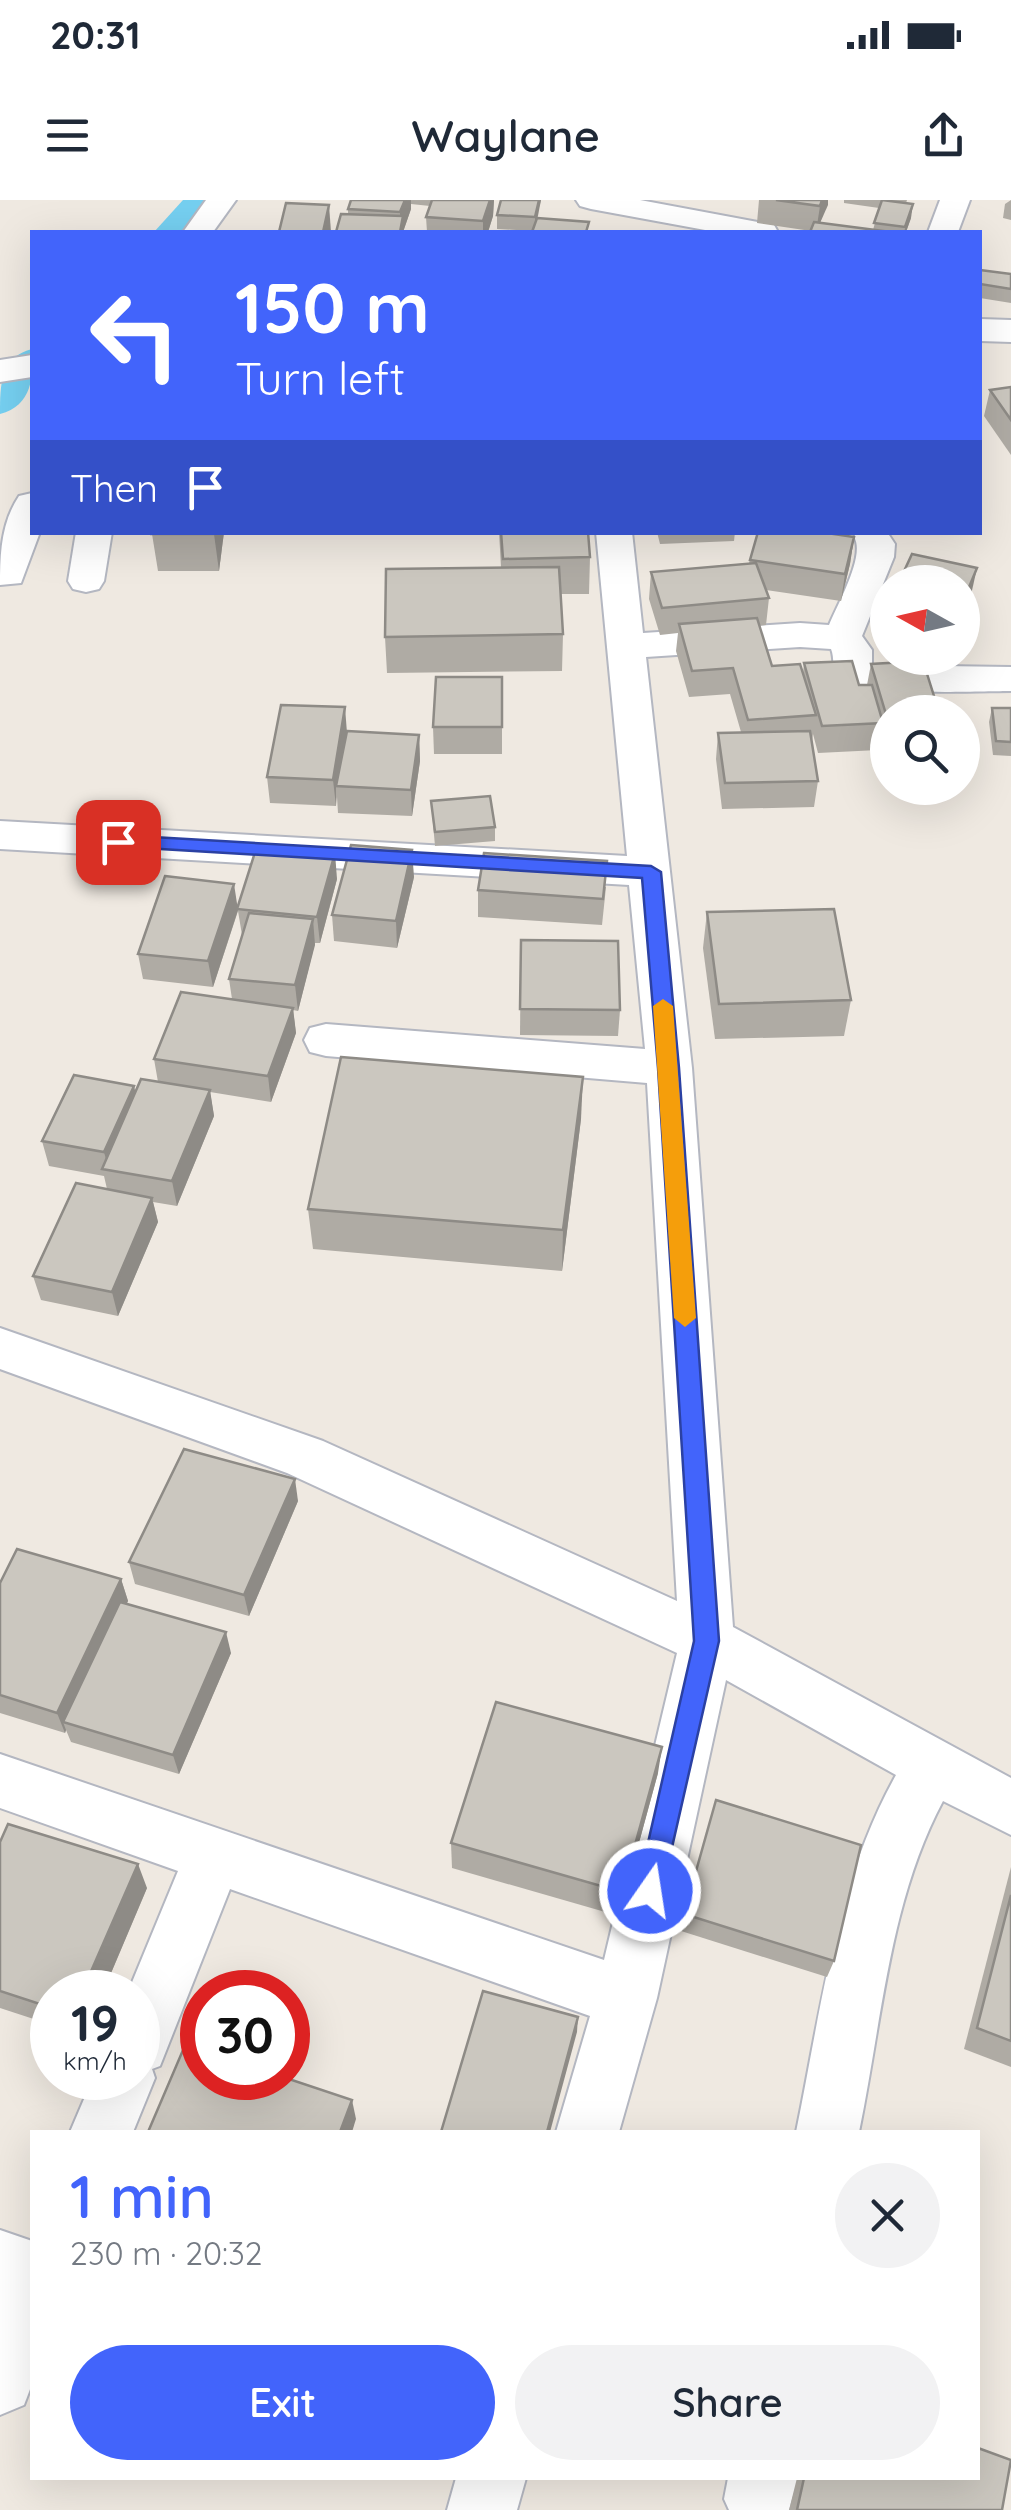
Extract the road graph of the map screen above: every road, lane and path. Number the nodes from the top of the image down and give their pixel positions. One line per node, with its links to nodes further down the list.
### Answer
1 (221, 200): 4 (street)
2 (591, 200): 5 (street)
3 (955, 200): 6 (street)
4 (199, 230)
5 (751, 230)
6 (944, 230)
7 (982, 330): 8 (street)
8 (1011, 331)
9 (30, 353): 12 (street)
10 (982, 353): 11 (street)
11 (1011, 354)
12 (0, 358)
13 (30, 366): 14 (street)
14 (0, 371)
15 (30, 509): 19 (street)
16 (94, 535): 20 (street)
17 (614, 535): 22 (street)
18 (872, 538): 21 (street)
19 (3, 581)
20 (86, 581)
21 (842, 638): 22 (street); 23 (street)
22 (627, 646): 25 (street)
23 (1011, 679)
24 (0, 835): 25 (street)
25 (651, 872): 27 (street)
26 (326, 1040): 27 (street)
27 (669, 1068): 29 (street)
28 (0, 1348): 29 (street)
29 (706, 1641): 30 (street); 35 (street)
30 (933, 1764): 32 (street); 39 (street)
31 (0, 1781): 33 (street)
32 (1011, 1808)
33 (214, 1856): 34 (street); 35 (street)
34 (160, 1990)
35 (626, 1998): 38 (street)
36 (115, 2100): 37 (street)
37 (102, 2130)
38 (589, 2130)
39 (828, 2130)
40 (0, 2263): 41 (street)
41 (30, 2273)
42 (30, 2306): 43 (street)
43 (0, 2381)
44 (490, 2480): 45 (street)
45 (482, 2510)

